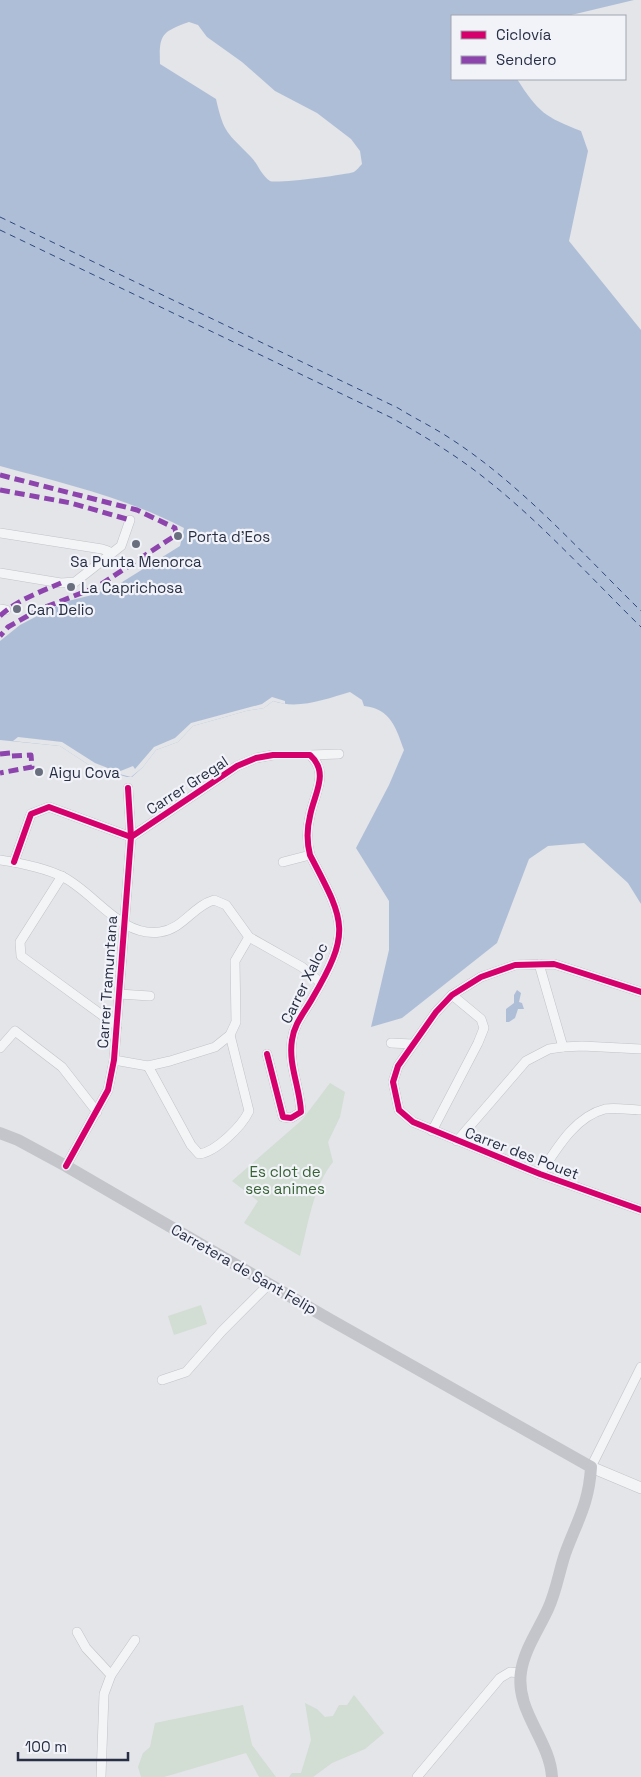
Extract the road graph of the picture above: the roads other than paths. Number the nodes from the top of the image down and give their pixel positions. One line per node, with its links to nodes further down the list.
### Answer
1 (130, 520): 3 (street)
2 (0, 533): 3 (street)
3 (109, 554): 4 (street)
4 (0, 573)
5 (339, 754): 6 (street, Carrer Gregal)
6 (313, 758): 8 (street, Carrer Gregal); 9 (street, Carrer Xaloc)
7 (128, 788): 8 (street, Carrer Tramuntana)
8 (131, 837): 11 (street); 14 (street, Carrer Tramuntana)
9 (310, 855): 12 (street); 17 (street, Carrer Xaloc)
10 (0, 860): 11 (street)
11 (14, 862): 13 (street)
12 (284, 862)
13 (62, 876): 14 (street); 22 (street)
14 (124, 924): 15 (street); 19 (street, Carrer Tramuntana)
15 (249, 937): 17 (street); 23 (street)
16 (539, 964): 18 (street); 21 (street); 26 (street)
17 (321, 984): 29 (street, Carrer Xaloc)
18 (641, 992)
19 (119, 994): 20 (street, Carrer Tramuntana); 22 (street, Carrer Tramuntana)
20 (150, 996)
21 (452, 996): 25 (street); 34 (street)
22 (116, 1026): 30 (street, Carrer Tramuntana)
23 (230, 1036): 31 (street); 31 (street)
24 (392, 1043): 25 (street)
25 (412, 1044): 34 (street, Carrer des Pouet)
26 (563, 1047): 28 (street); 36 (street)
27 (0, 1048): 33 (street)
28 (641, 1049)
29 (267, 1054)
30 (114, 1060): 31 (street); 33 (street, Carrer Tramuntana)
31 (148, 1066)
32 (641, 1110): 38 (street)
33 (97, 1112): 37 (street, Carrer Tramuntana)
34 (432, 1131): 36 (street, Carrer des Pouet)
35 (0, 1134): 37 (main road, Carretera de Sant Felip)
36 (457, 1141): 38 (street, Carrer des Pouet)
37 (66, 1166): 40 (main road, Carretera de Sant Felip)
38 (540, 1174): 39 (street, Carrer des Pouet)
39 (641, 1210)
40 (269, 1284): 42 (street); 43 (main road, Carretera de Sant Felip)
41 (641, 1367): 43 (street)
42 (162, 1380)
43 (591, 1467): 44 (street); 47 (main road)
44 (641, 1488)
45 (77, 1632): 48 (street)
46 (135, 1640): 48 (street)
47 (520, 1673): 50 (street); 51 (main road)
48 (111, 1675): 49 (street)
49 (101, 1777)
50 (417, 1777)
51 (552, 1777)

